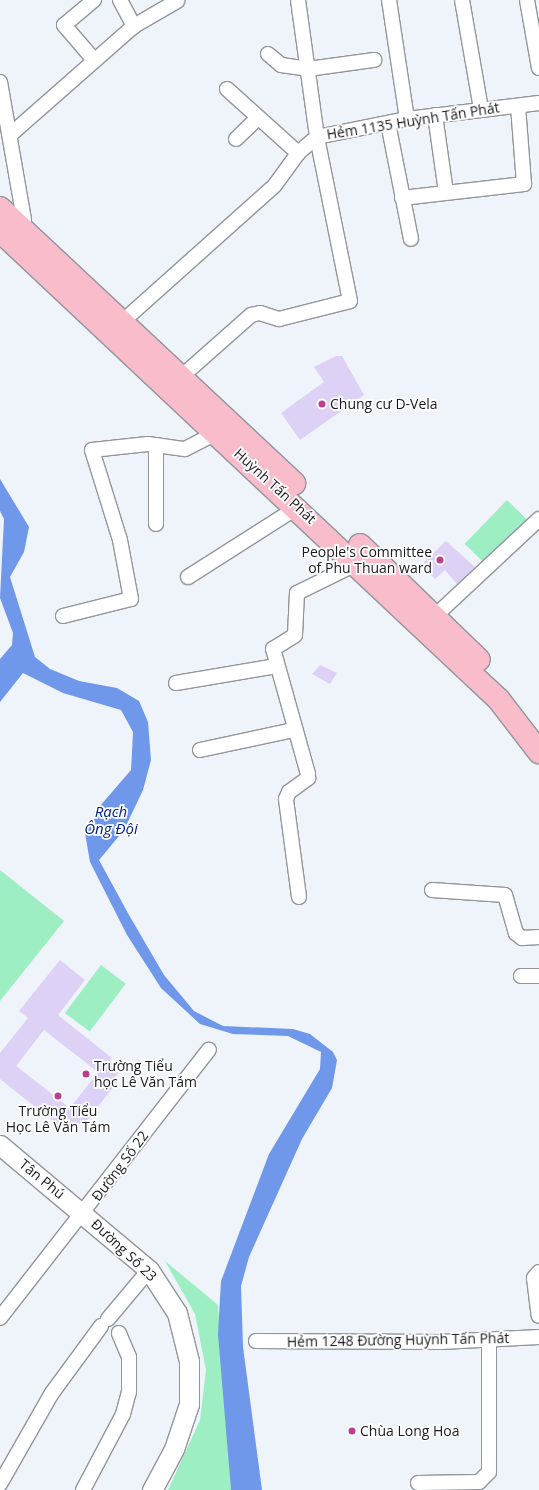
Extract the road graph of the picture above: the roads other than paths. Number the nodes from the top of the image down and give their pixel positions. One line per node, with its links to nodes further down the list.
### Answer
1 (94, 0): 10 (street)
2 (120, 0): 8 (street)
3 (298, 0): 13 (street)
4 (390, 0): 21 (street)
5 (462, 0): 18 (street)
6 (526, 0): 12 (street)
7 (177, 1): 8 (street)
8 (134, 26): 10 (street)
9 (268, 54): 13 (street)
10 (94, 60): 23 (street)
11 (374, 60): 13 (street)
12 (539, 68)
13 (308, 69): 24 (street)
14 (0, 82): 23 (street)
15 (227, 88): 20 (street)
16 (539, 103): 17 (street, Hẻm 1135 Huỳnh Tấn Phát)
17 (518, 106): 18 (street, Hẻm 1135 Huỳnh Tấn Phát); 27 (street)
18 (481, 109): 19 (street, Hẻm 1135 Huỳnh Tấn Phát)
19 (435, 115): 21 (street, Hẻm 1135 Huỳnh Tấn Phát); 27 (street)
20 (257, 119): 25 (street); 26 (street)
21 (407, 119): 22 (street, Hẻm 1135 Huỳnh Tấn Phát)
22 (388, 124): 24 (street, Hẻm 1135 Huỳnh Tấn Phát); 28 (street)
23 (10, 135): 30 (street)
24 (317, 136): 26 (street, Hẻm 1135 Huỳnh Tấn Phát); 33 (street)
25 (236, 140)
26 (298, 153): 32 (street, Hẻm 1135 Huỳnh Tấn Phát)
27 (446, 192): 28 (street)
28 (402, 198): 31 (street)
29 (0, 208): 30 (main road, Huỳnh Tấn Phát)
30 (12, 228): 32 (main road, Huỳnh Tấn Phát); 33 (main road, Huỳnh Tấn Phát)
31 (411, 239)
32 (122, 322): 33 (main road, Huỳnh Tấn Phát)
33 (175, 383): 34 (main road, Huỳnh Tấn Phát); 39 (main road, Huỳnh Tấn Phát)
34 (216, 433): 35 (street); 36 (main road, Huỳnh Tấn Phát)
35 (156, 445): 38 (street); 41 (street)
36 (298, 507): 39 (main road, Huỳnh Tấn Phát); 40 (street)
37 (539, 519): 42 (street)
38 (156, 524)
39 (366, 564): 42 (main road, Huỳnh Tấn Phát); 43 (street)
40 (188, 577)
41 (63, 616)
42 (430, 621): 45 (main road, Huỳnh Tấn Phát); 48 (main road, Huỳnh Tấn Phát)
43 (277, 666): 44 (street); 46 (street)
44 (176, 683)
45 (539, 728)
46 (293, 730): 47 (street); 50 (street)
47 (200, 750)
48 (539, 752)
49 (432, 890): 51 (street)
50 (299, 897)
51 (539, 937)
52 (521, 976): 53 (street)
53 (539, 976)
54 (209, 1050): 56 (street, Đường Số 22)
55 (0, 1145): 56 (street, Tân Phú)
56 (84, 1213): 57 (street, Đường Số 23); 60 (street, Đường Số 22)
57 (149, 1270): 61 (street); 69 (street, Đường Số 23)
58 (539, 1272): 59 (street)
59 (539, 1316)
60 (0, 1318)
61 (105, 1323): 66 (street); 68 (street)
62 (539, 1337): 63 (street, Hẻm 1248 Đường Huỳnh Tấn Phát)
63 (489, 1340): 64 (street, Hẻm 1248 Đường Huỳnh Tấn Phát); 67 (street)
64 (256, 1341)
65 (418, 1483): 67 (street)
66 (0, 1484)
67 (479, 1486)
68 (83, 1490)
69 (152, 1490)

